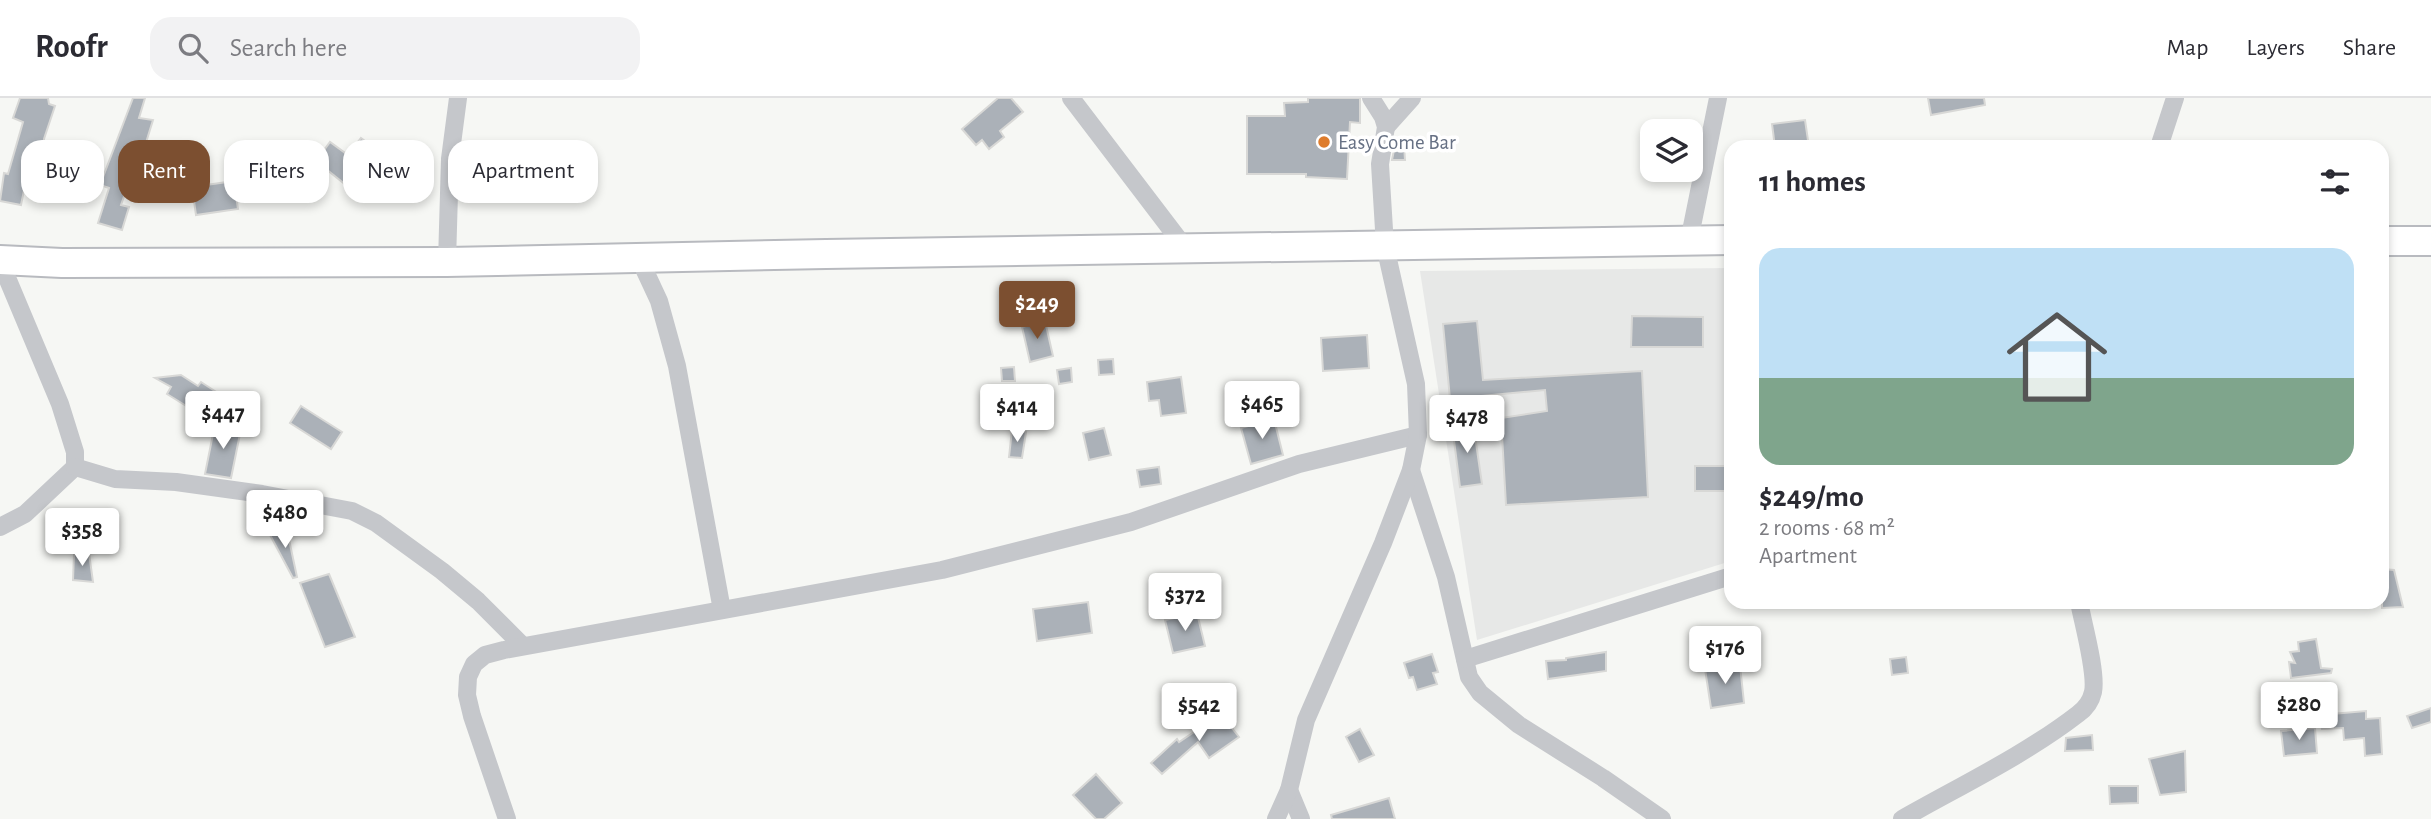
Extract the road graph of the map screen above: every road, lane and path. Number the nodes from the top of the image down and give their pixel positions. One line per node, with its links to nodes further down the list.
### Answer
1 (458, 98): 17 (street)
2 (1071, 98): 14 (street)
3 (1371, 98): 7 (street)
4 (1412, 98): 7 (street)
5 (1718, 98): 10 (street)
6 (2172, 101): 8 (street)
7 (1386, 127): 13 (street)
8 (2161, 140)
9 (1724, 240): 10 (main road)
10 (1689, 241): 13 (main road)
11 (2389, 241): 12 (main road)
12 (2431, 241)
13 (1385, 246): 14 (main road); 18 (street)
14 (1186, 249): 15 (main road)
15 (639, 258): 17 (main road); 24 (street)
16 (0, 261): 17 (main road); 19 (street)
17 (447, 262)
18 (1418, 435): 20 (street); 24 (street)
19 (75, 467): 21 (street); 25 (street)
20 (1411, 470): 26 (street); 27 (street)
21 (0, 527)
22 (1724, 578): 26 (street)
23 (2080, 609): 32 (street)
24 (722, 610): 25 (street)
25 (523, 646): 28 (street)
26 (1465, 659): 31 (street)
27 (1289, 790): 29 (street); 30 (street)
28 (507, 819)
29 (1276, 819)
30 (1301, 819)
31 (1662, 819)
32 (1902, 819)

